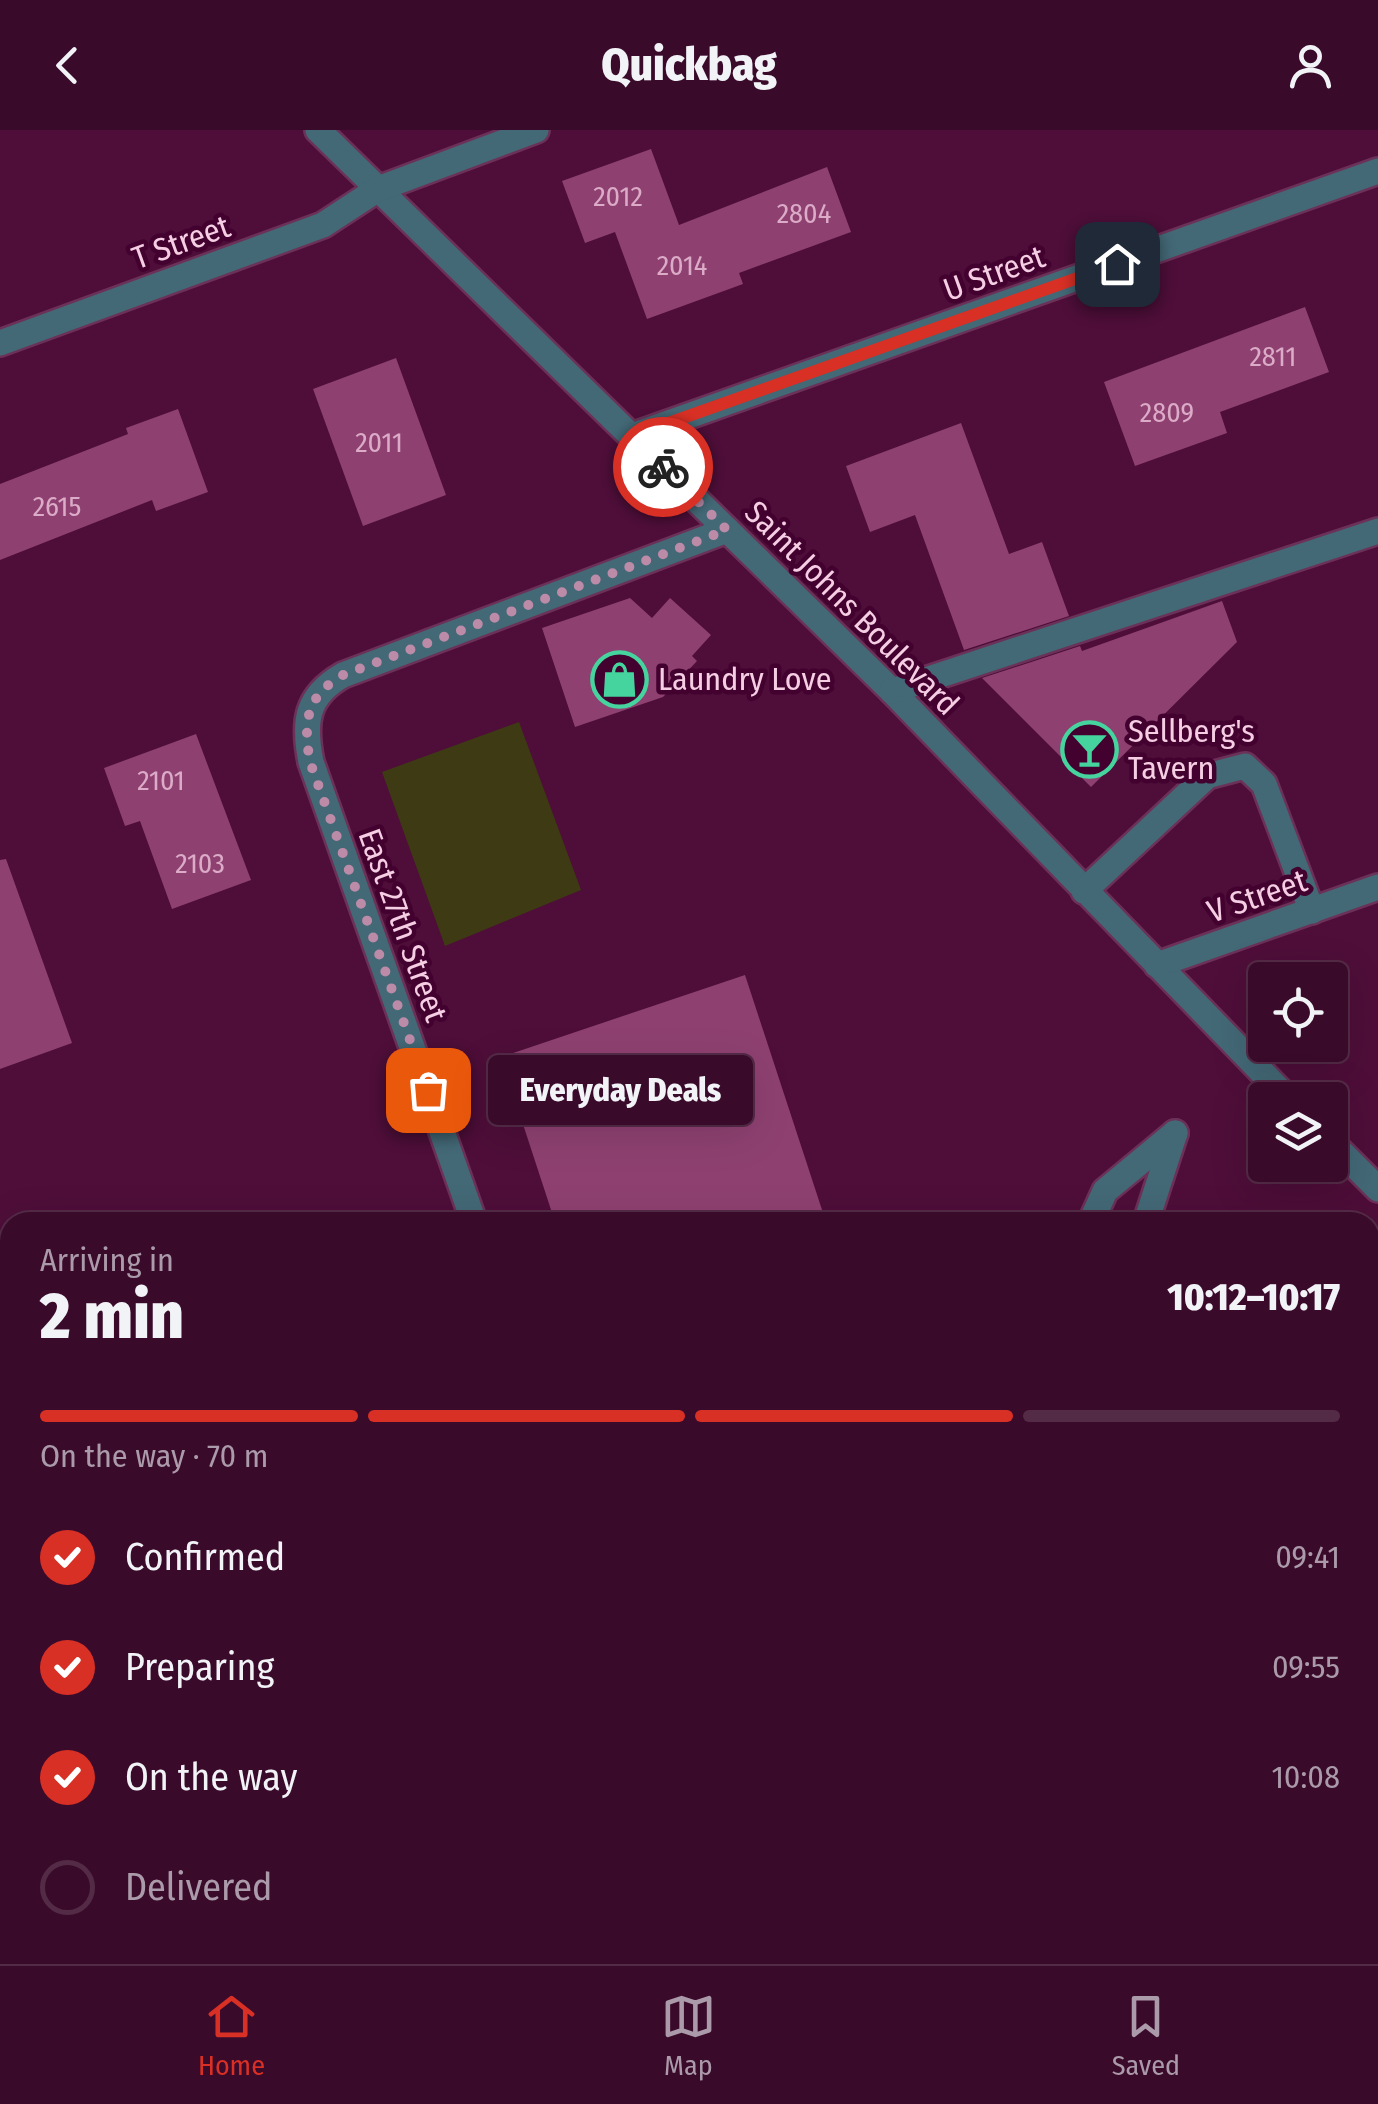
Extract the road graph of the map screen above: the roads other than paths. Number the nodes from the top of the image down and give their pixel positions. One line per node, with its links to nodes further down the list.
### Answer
1 (318, 130): 4 (street, Saint Johns Boulevard)
2 (536, 130): 4 (street, T Street)
3 (1378, 171): 6 (street, U Street)
4 (378, 189): 5 (street, T Street); 6 (street, Saint Johns Boulevard)
5 (0, 343)
6 (632, 436): 7 (street, Saint Johns Boulevard)
7 (727, 530): 9 (street, Saint Johns Boulevard); 17 (street, East 27th Street)
8 (1378, 532): 9 (street)
9 (892, 691): 11 (street, Saint Johns Boulevard)
10 (1378, 887): 12 (street, V Street)
11 (1084, 890): 12 (street); 13 (street, Saint Johns Boulevard)
12 (1312, 910): 13 (street, V Street)
13 (1157, 965): 14 (street, Saint Johns Boulevard)
14 (1271, 1082)
15 (1348, 1159): 16 (street)
16 (1378, 1189)
17 (470, 1212)
18 (1096, 1212): 19 (street)
19 (1149, 1212)

